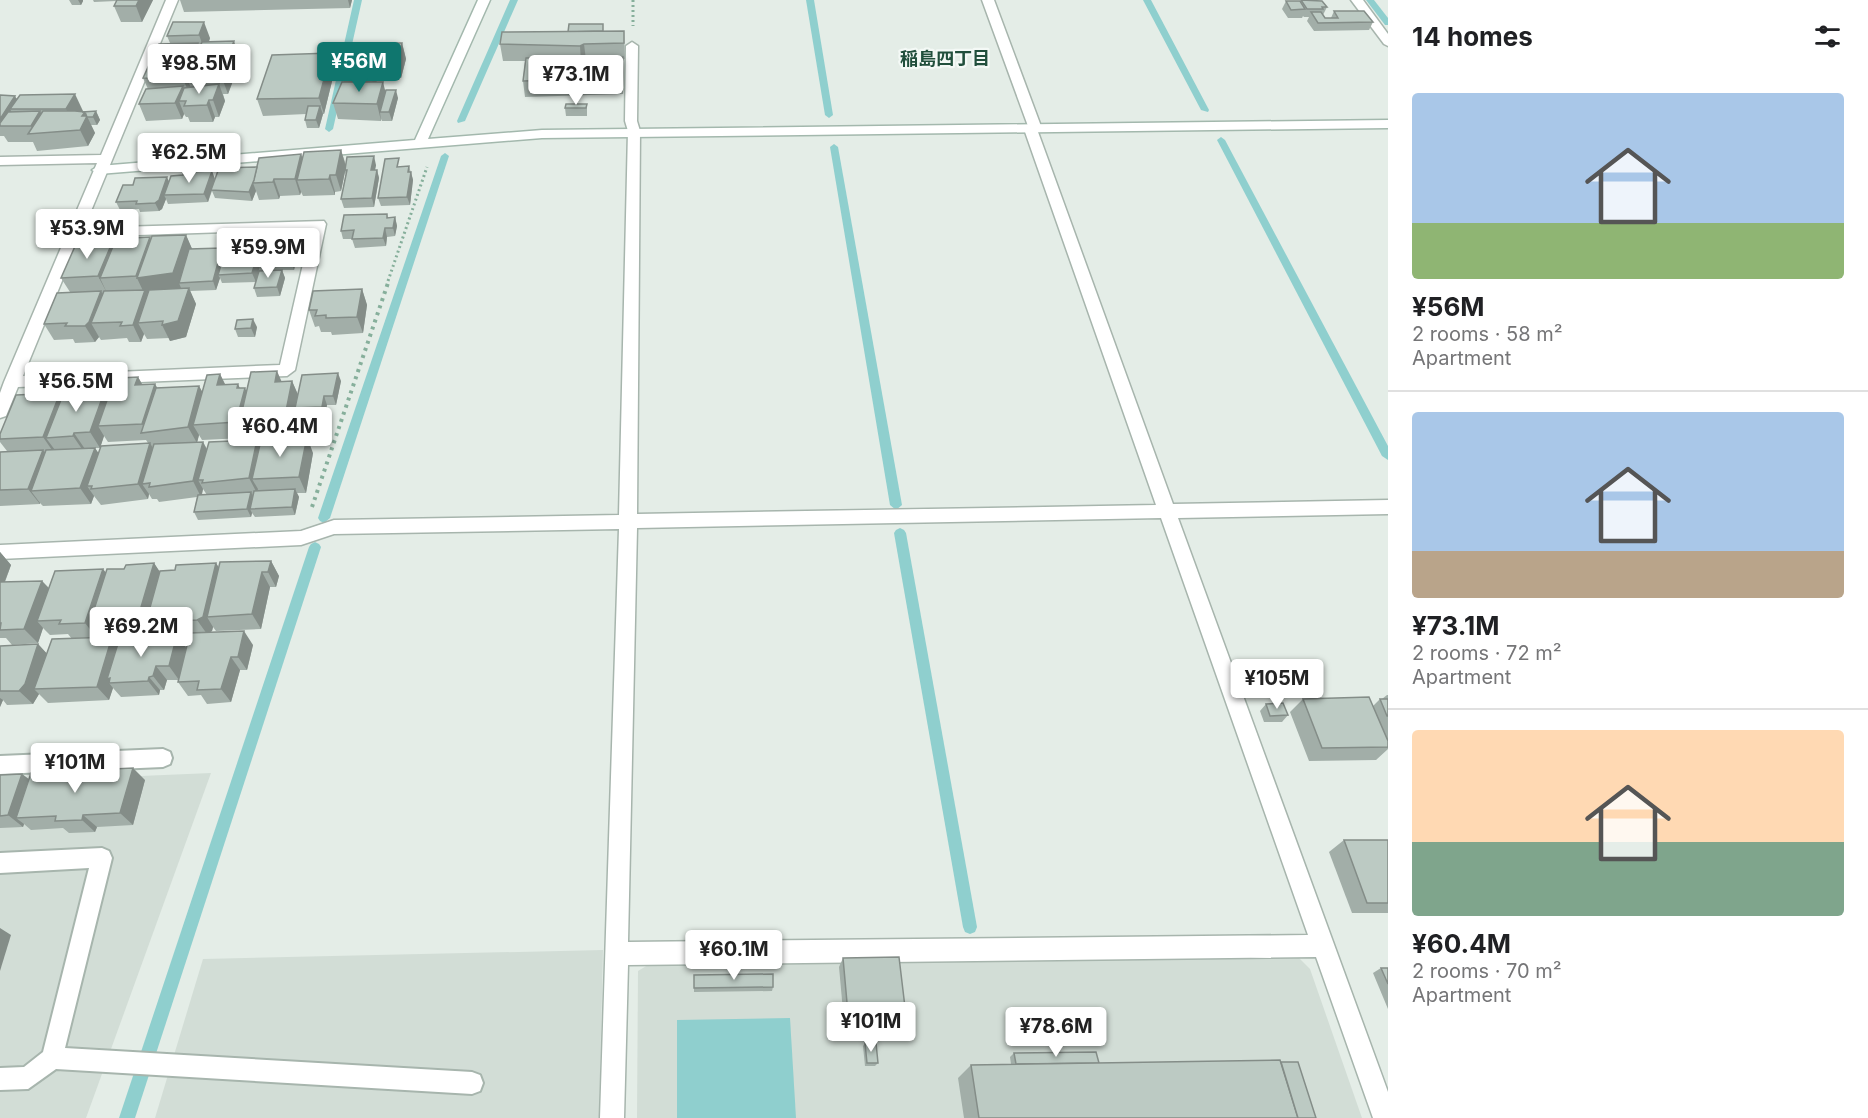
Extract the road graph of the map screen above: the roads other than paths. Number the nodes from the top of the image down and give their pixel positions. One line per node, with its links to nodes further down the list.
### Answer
1 (172, 0): 12 (street)
2 (484, 0): 10 (street)
3 (988, 0): 8 (street)
4 (1357, 0): 5 (street)
5 (1388, 42)
6 (632, 46): 9 (street)
7 (1388, 124): 8 (street)
8 (1033, 129): 9 (street); 17 (street)
9 (634, 131): 10 (street); 18 (street)
10 (420, 145): 12 (street)
11 (0, 161): 12 (street)
12 (101, 165): 13 (street)
13 (73, 233): 14 (street); 14 (street)
14 (12, 382): 15 (street)
15 (0, 412)
16 (1388, 507): 17 (street)
17 (1168, 511): 18 (street); 23 (street)
18 (628, 521): 19 (street); 24 (street)
19 (0, 552)
20 (163, 758): 21 (lane)
21 (0, 765)
22 (0, 863): 25 (lane)
23 (1324, 946): 24 (street); 29 (street)
24 (615, 954): 28 (street)
25 (52, 1058): 26 (lane); 27 (lane)
26 (0, 1079)
27 (472, 1083)
28 (612, 1118)
29 (1385, 1118)

